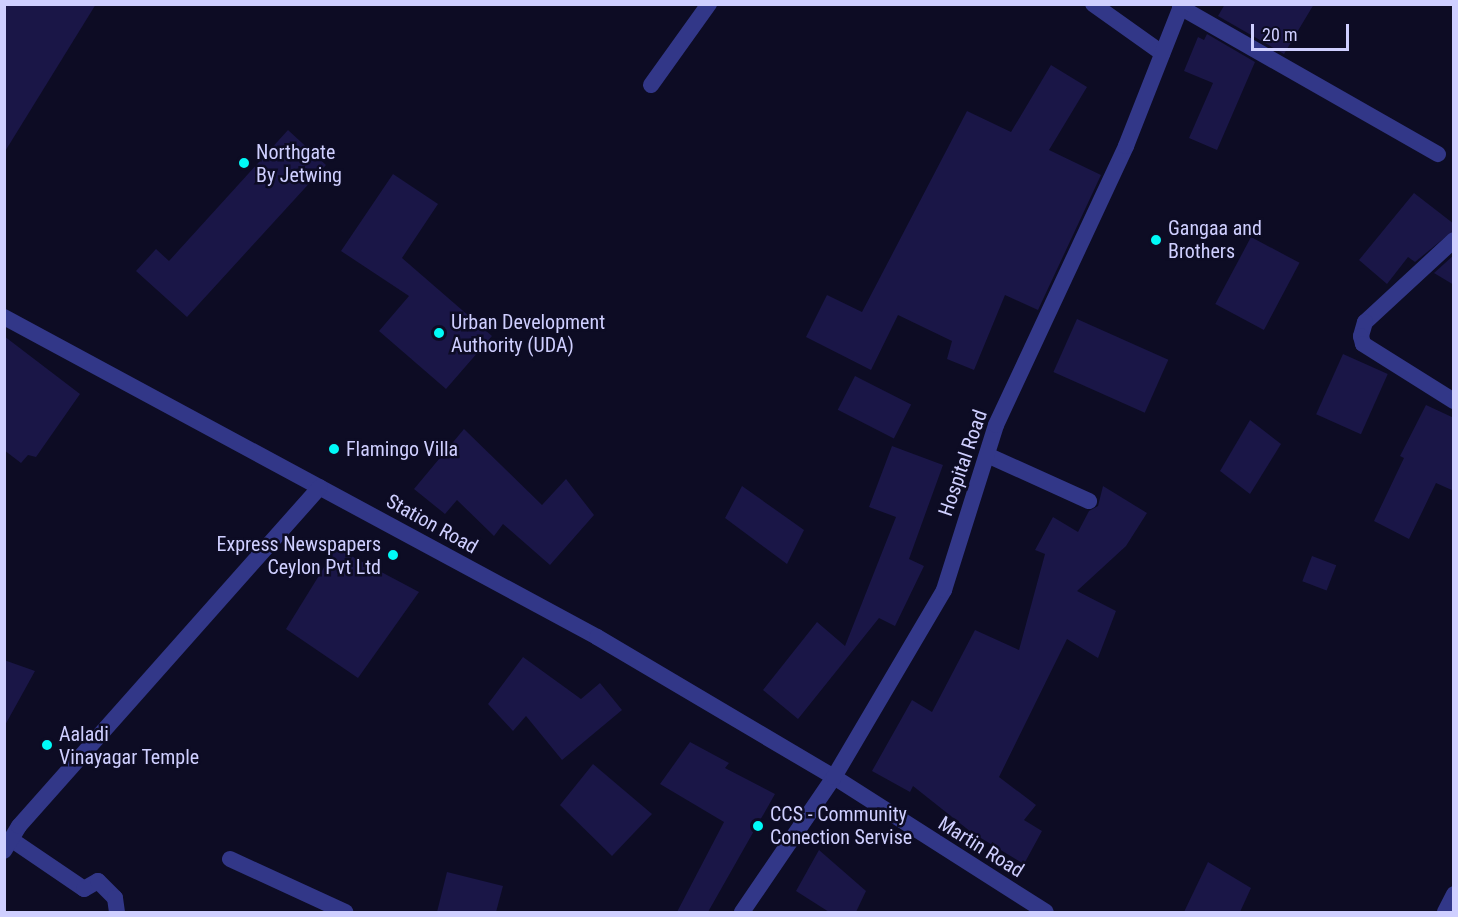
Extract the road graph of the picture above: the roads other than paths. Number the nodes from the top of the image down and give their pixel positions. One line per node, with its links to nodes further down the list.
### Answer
1 (709, 4): 5 (street)
2 (1093, 4): 4 (street)
3 (1181, 6): 4 (street, Hospital Road); 6 (street)
4 (1162, 53): 10 (street, Hospital Road)
5 (651, 85)
6 (1438, 154)
7 (1454, 240): 9 (street)
8 (4, 317): 11 (street, Station Road)
9 (1454, 401)
10 (987, 455): 12 (street); 13 (street, Hospital Road)
11 (320, 487): 13 (street, Station Road); 14 (street)
12 (1089, 501)
13 (834, 777): 19 (street, Hospital Road); 20 (street, Martin Road)
14 (8, 845): 17 (street)
15 (230, 859): 18 (street)
16 (1454, 894): 21 (street)
17 (117, 912)
18 (345, 912)
19 (742, 912)
20 (1046, 912)
21 (1445, 912)

